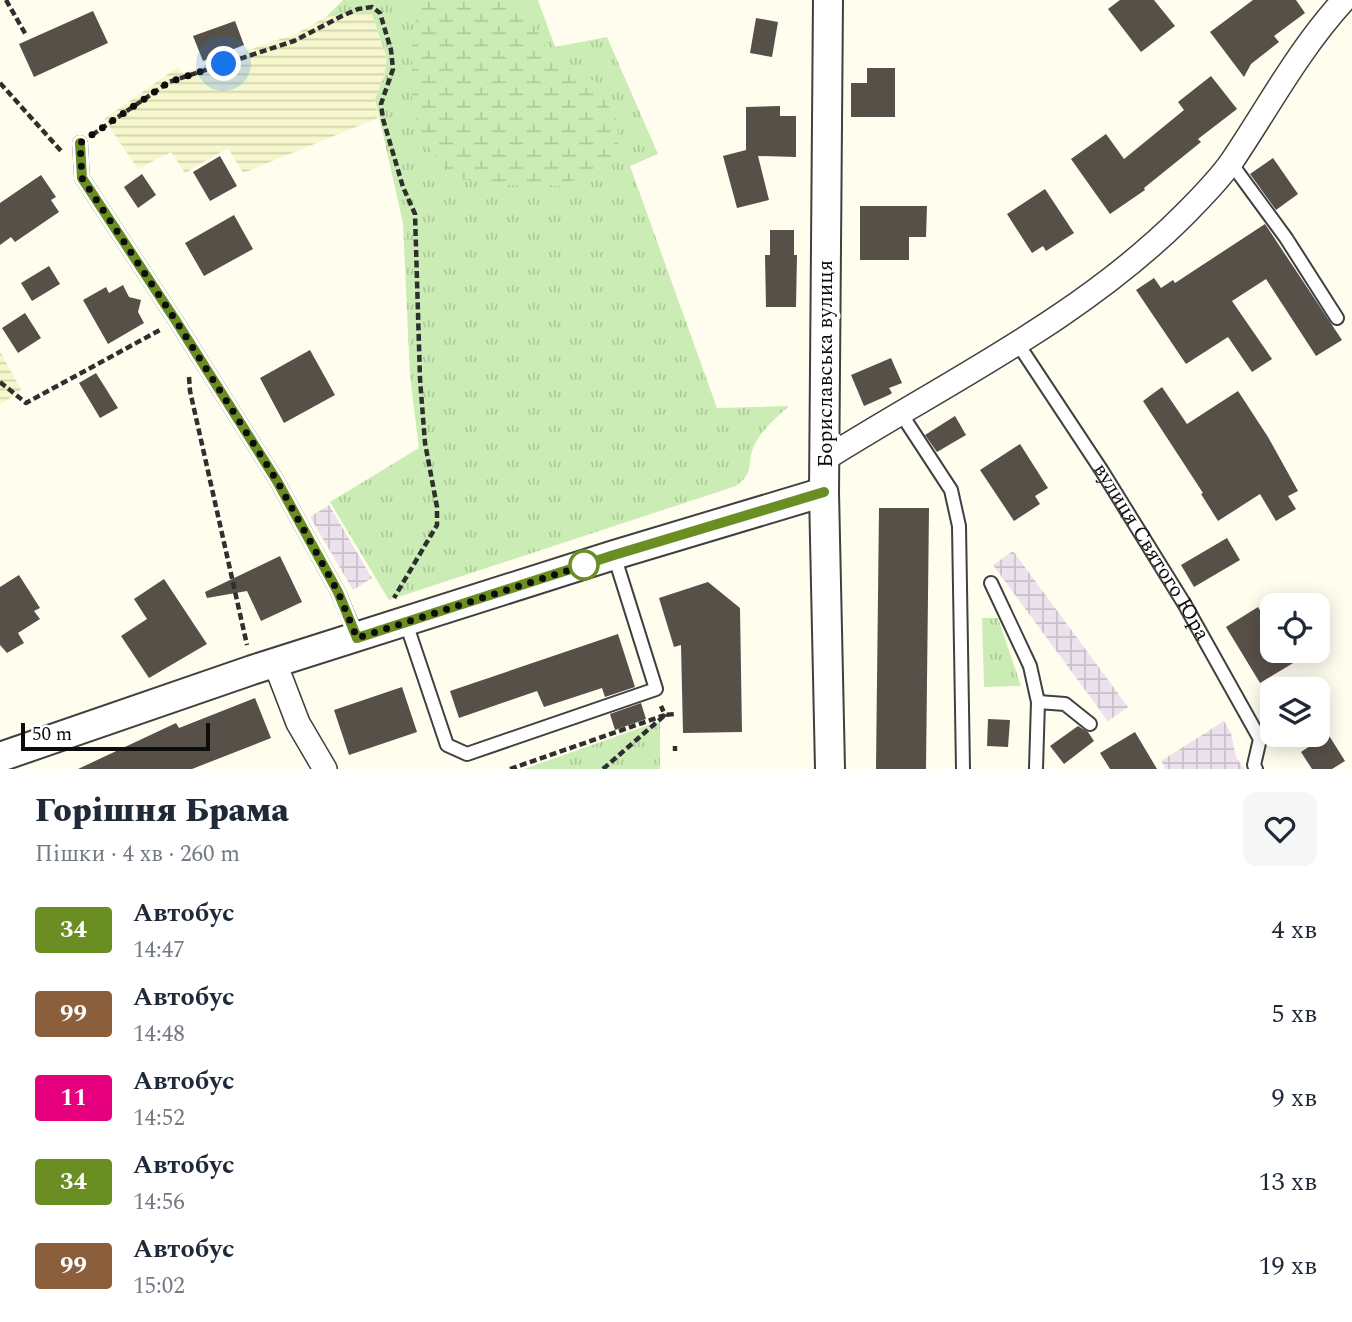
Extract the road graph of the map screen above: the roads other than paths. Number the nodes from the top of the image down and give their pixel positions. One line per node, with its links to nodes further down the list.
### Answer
1 (828, 0): 8 (street, Бориславська вулиця)
2 (1343, 0): 4 (street)
3 (80, 143): 13 (lane)
4 (1231, 163): 5 (lane); 6 (street)
5 (1337, 318)
6 (1018, 344): 7 (street); 22 (lane, вулиця Святого Юра)
7 (900, 412): 8 (street); 20 (lane)
8 (825, 459): 9 (street, Бориславська вулиця)
9 (824, 492): 10 (street); 19 (street, Бориславська вулиця)
10 (614, 555): 12 (street); 12 (lane)
11 (991, 583): 15 (lane)
12 (399, 613): 13 (street)
13 (357, 638): 14 (street)
14 (263, 666): 17 (street); 18 (street)
15 (1038, 702): 16 (lane); 21 (lane)
16 (1090, 724)
17 (0, 757)
18 (324, 769)
19 (830, 769)
20 (962, 769)
21 (1036, 769)
22 (1256, 769)

